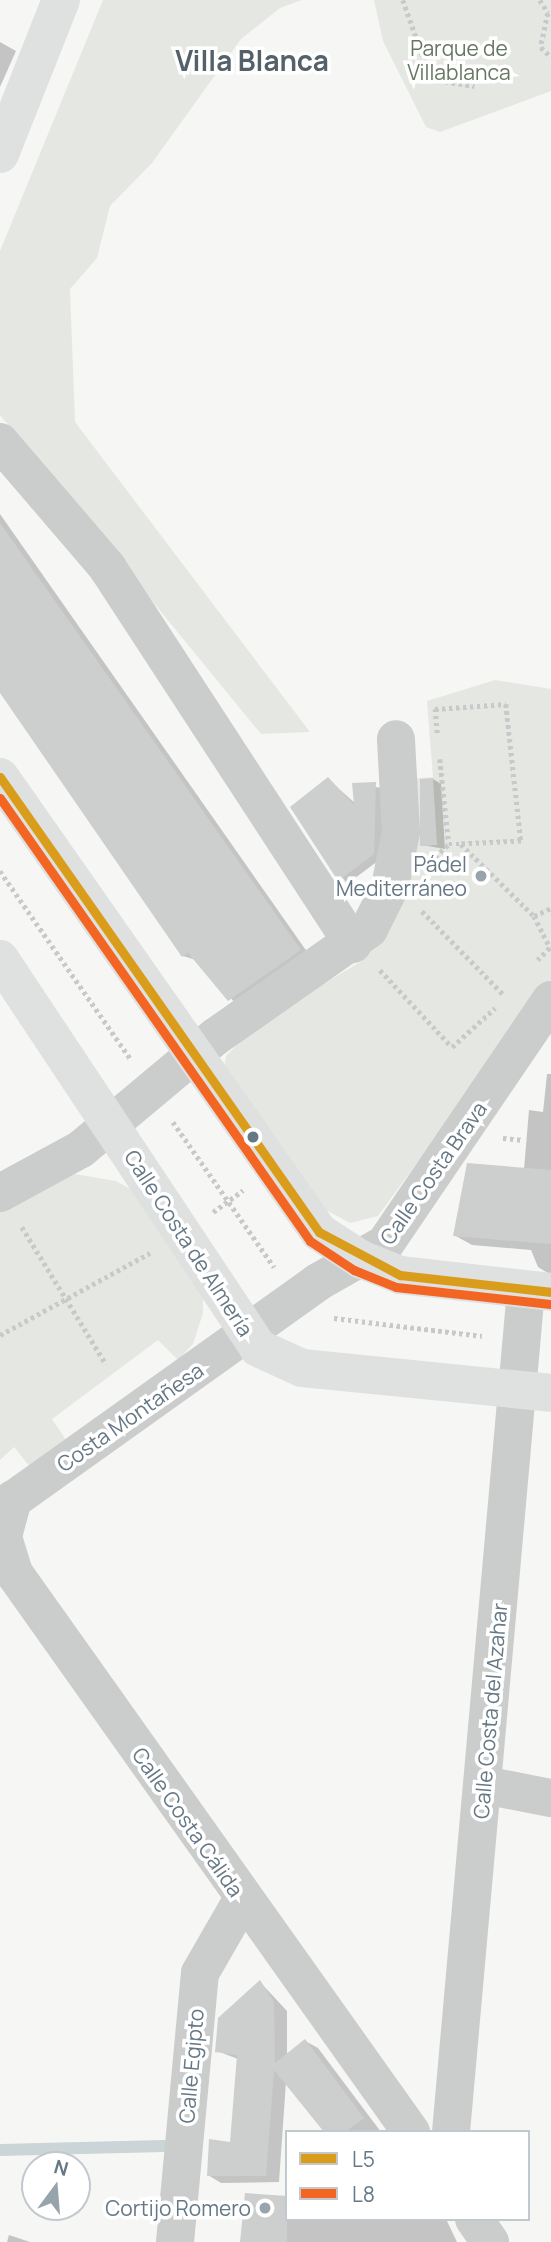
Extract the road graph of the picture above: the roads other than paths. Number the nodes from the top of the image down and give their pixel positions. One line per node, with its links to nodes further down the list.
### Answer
1 (61, 0): 2 (street)
2 (0, 154)
3 (0, 442): 6 (street)
4 (396, 739): 6 (street)
5 (0, 777): 9 (street)
6 (361, 951): 9 (street)
7 (0, 960): 10 (street, Calle Costa de Almería)
8 (551, 1000): 12 (street, Calle Costa Brava)
9 (194, 1057): 10 (street); 12 (street)
10 (111, 1125): 11 (street); 14 (street, Calle Costa de Almería)
11 (10, 1207)
12 (360, 1259): 13 (street); 14 (street, Calle Costa Brava)
13 (538, 1291): 15 (street, Calle Costa del Azahar)
14 (246, 1332): 15 (street, Calle Costa de Almería); 16 (street, Costa Montañesa)
15 (533, 1392): 18 (street, Calle Costa del Azahar)
16 (6, 1504): 17 (street, Calle Costa Cálida)
17 (11, 1583): 20 (street, Calle Costa Cálida)
18 (484, 1785): 19 (street); 22 (street, Calle Costa del Azahar)
19 (551, 1798)
20 (242, 1900): 21 (street, Calle Costa Cálida); 24 (street, Calle Egipto)
21 (410, 2130)
22 (452, 2130)
23 (475, 2221): 25 (street)
24 (175, 2242)
25 (490, 2242)

